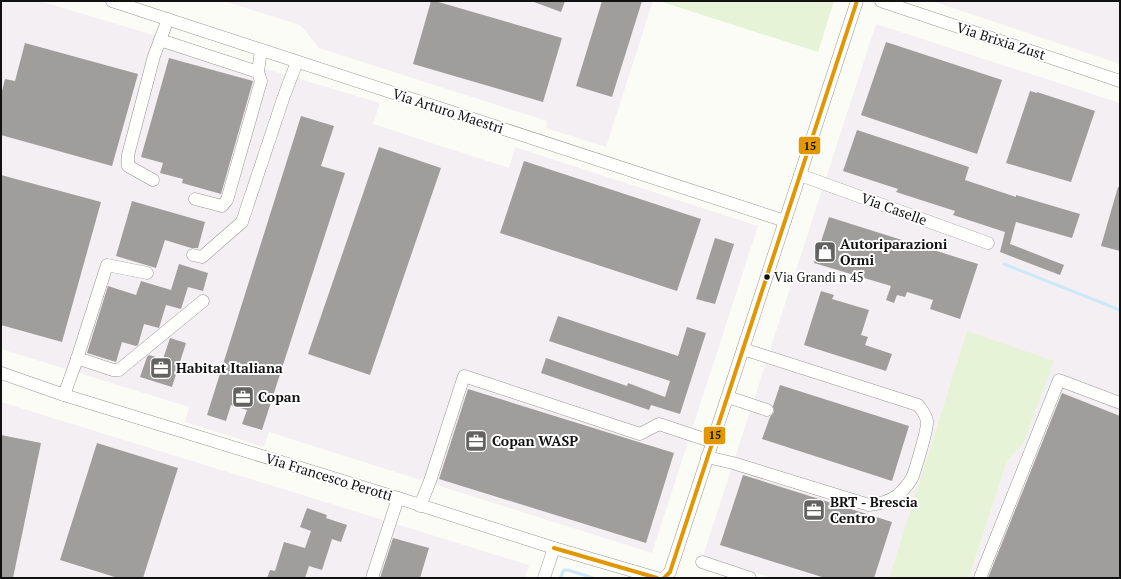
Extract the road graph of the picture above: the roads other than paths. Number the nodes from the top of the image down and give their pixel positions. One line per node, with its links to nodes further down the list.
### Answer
1 (112, 1): 4 (street, Via Arturo Maestri)
2 (857, 1): 12 (street)
3 (881, 1): 11 (street, Via Brixia Zust)
4 (168, 19): 5 (street, Via Arturo Maestri); 6 (street)
5 (203, 31): 7 (street, Via Arturo Maestri); 8 (street)
6 (160, 40): 8 (street); 13 (street)
7 (261, 50): 9 (street, Via Arturo Maestri); 10 (street)
8 (197, 52): 10 (street)
9 (297, 62): 15 (street, Via Arturo Maestri); 17 (street)
10 (258, 72): 14 (street)
11 (1120, 81)
12 (800, 175): 15 (street); 16 (street, Via Caselle)
13 (153, 180)
14 (195, 199)
15 (785, 221): 20 (street)
16 (988, 243)
17 (193, 255)
18 (147, 273): 21 (street)
19 (203, 301): 21 (street)
20 (744, 349): 24 (street); 28 (street)
21 (77, 358): 23 (street)
22 (1, 373): 23 (street, Via Francesco Perotti)
23 (64, 395): 29 (street, Via Francesco Perotti)
24 (728, 397): 26 (street); 27 (street)
25 (1120, 403): 39 (street)
26 (767, 410)
27 (713, 442): 28 (street); 30 (street)
28 (707, 456): 37 (street)
29 (398, 498): 30 (street, Via Francesco Perotti); 34 (street)
30 (420, 506): 31 (street, Via Francesco Perotti)
31 (554, 548): 35 (street); 36 (street, Via Francesco Perotti)
32 (702, 562): 33 (street)
33 (724, 574): 38 (street)
34 (372, 578)
35 (544, 578)
36 (657, 578)
37 (664, 578)
38 (750, 578)
39 (980, 578)

